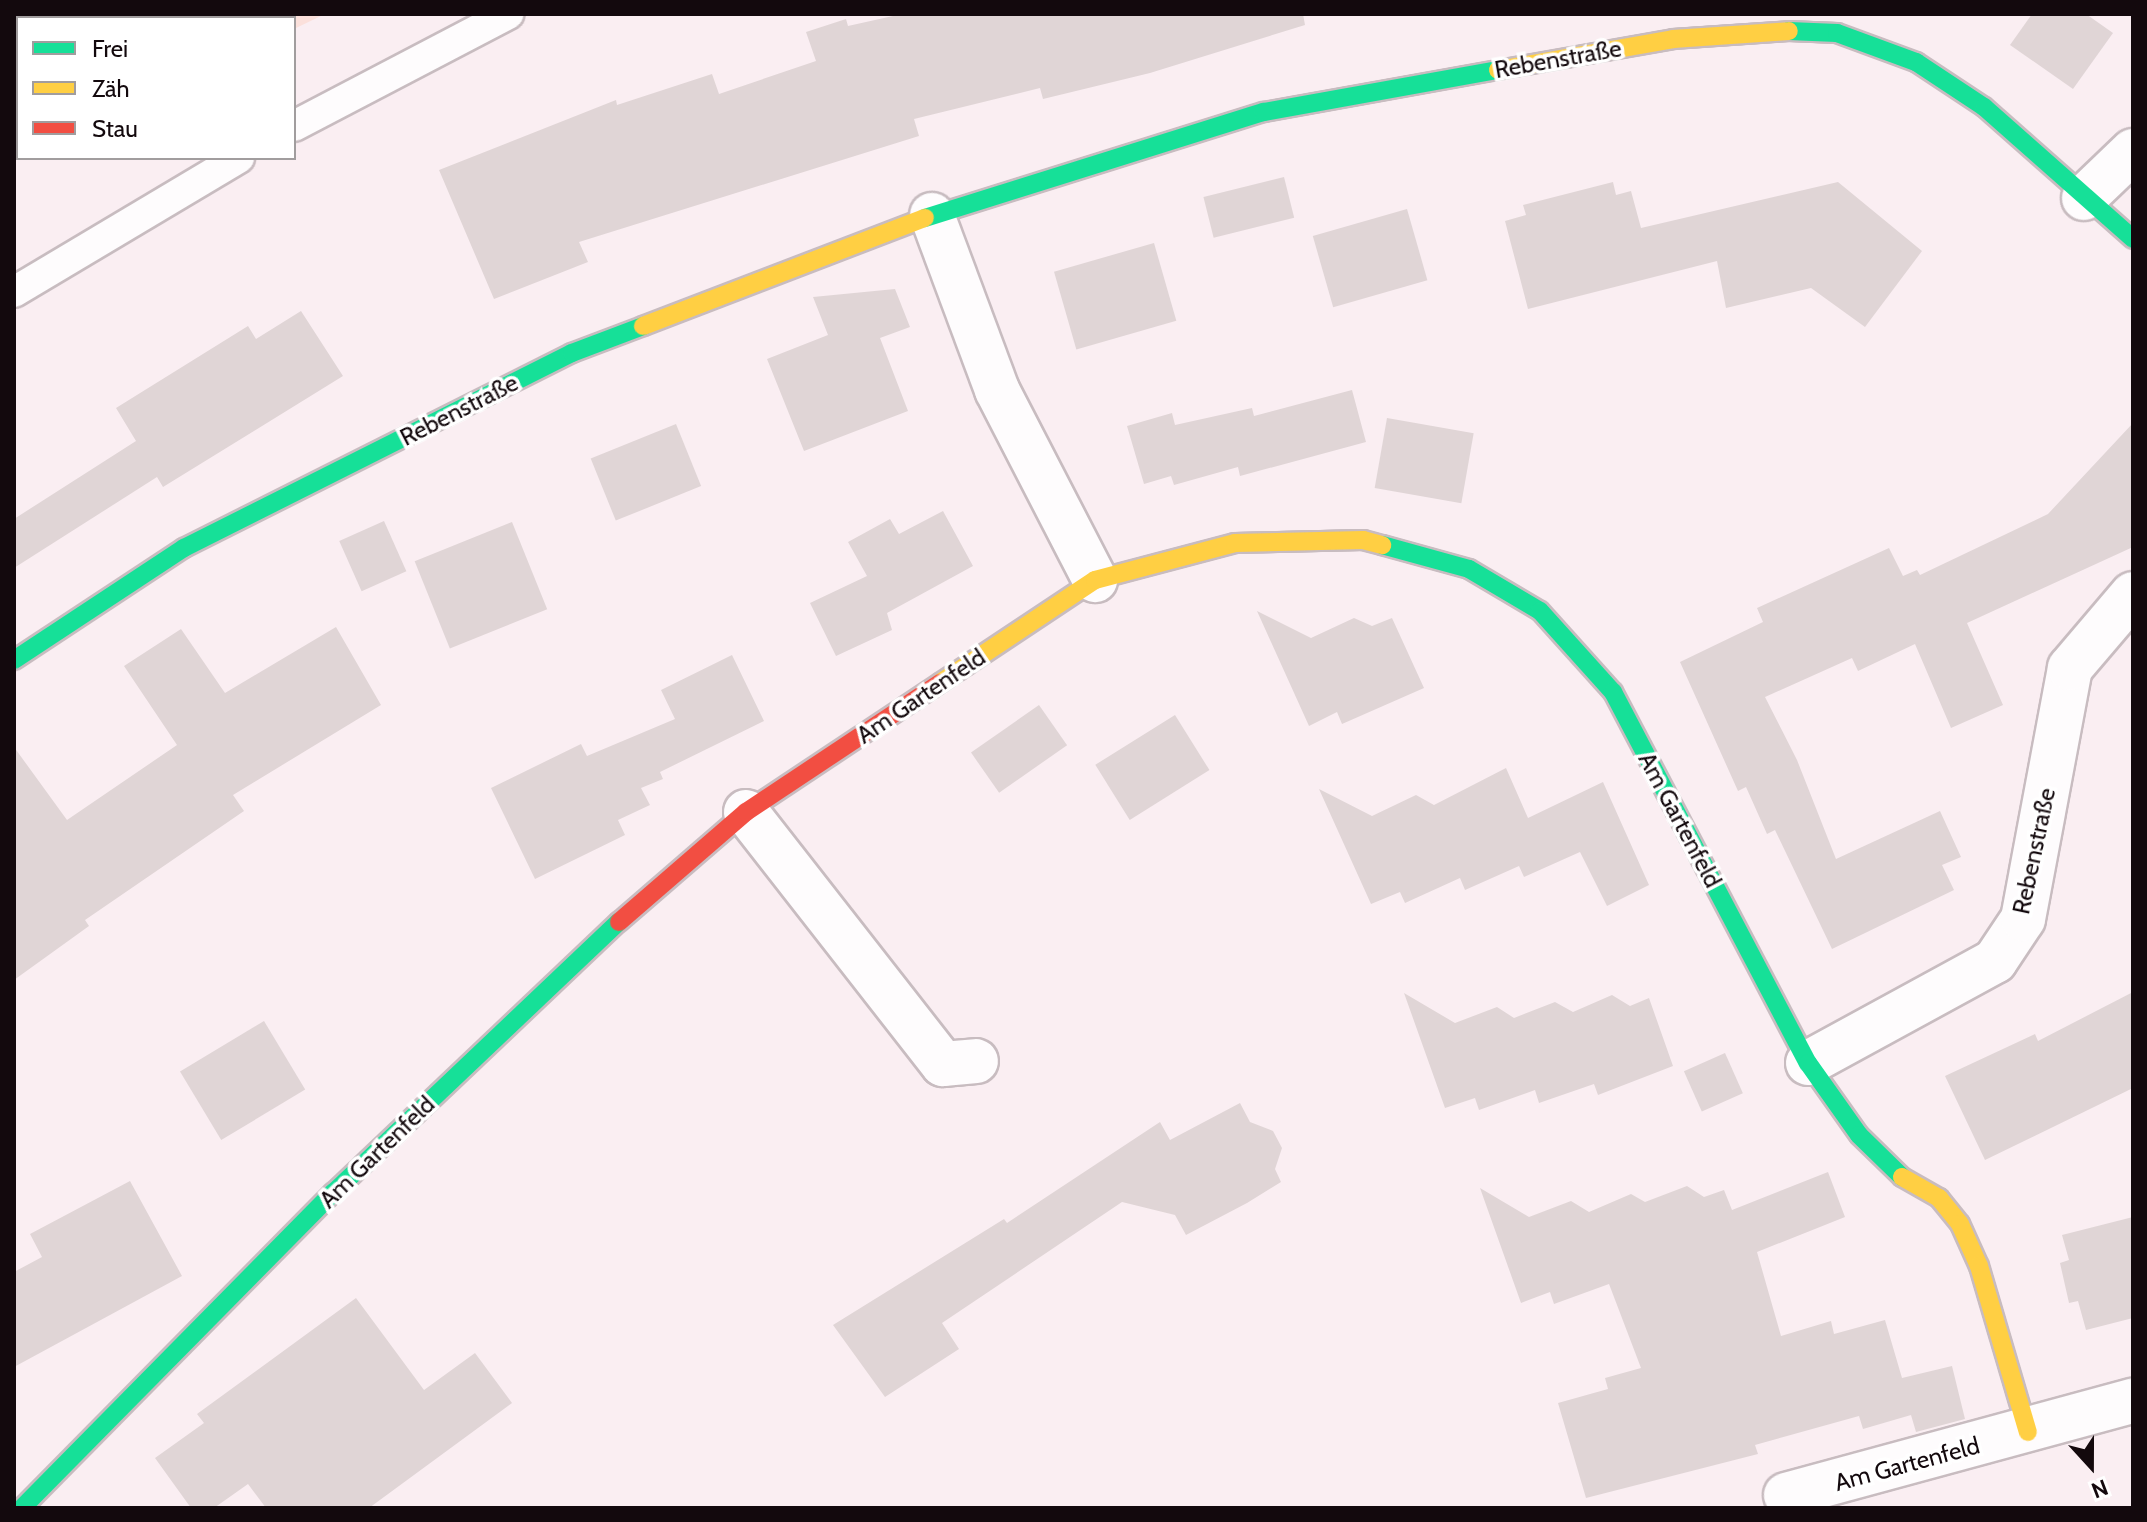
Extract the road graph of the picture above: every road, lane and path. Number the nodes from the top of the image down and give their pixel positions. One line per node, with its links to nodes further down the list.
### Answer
1 (508, 14): 3 (lane)
2 (1671, 26): 6 (street, Rebenstraße); 7 (street, Rebenstraße)
3 (296, 125)
4 (2133, 151): 6 (street)
5 (236, 160): 9 (lane)
6 (2084, 198): 8 (street, Rebenstraße)
7 (932, 215): 10 (street); 12 (street, Rebenstraße)
8 (2133, 239)
9 (14, 292)
10 (1095, 580): 13 (street, Am Gartenfeld); 15 (street, Am Gartenfeld)
11 (2133, 594): 15 (street, Rebenstraße)
12 (14, 660)
13 (746, 812): 14 (street); 19 (street, Am Gartenfeld)
14 (976, 1061)
15 (1808, 1063): 17 (street, Am Gartenfeld)
16 (2133, 1401): 17 (street, Am Gartenfeld)
17 (2028, 1432): 18 (street, Am Gartenfeld)
18 (1786, 1495)
19 (22, 1508)

